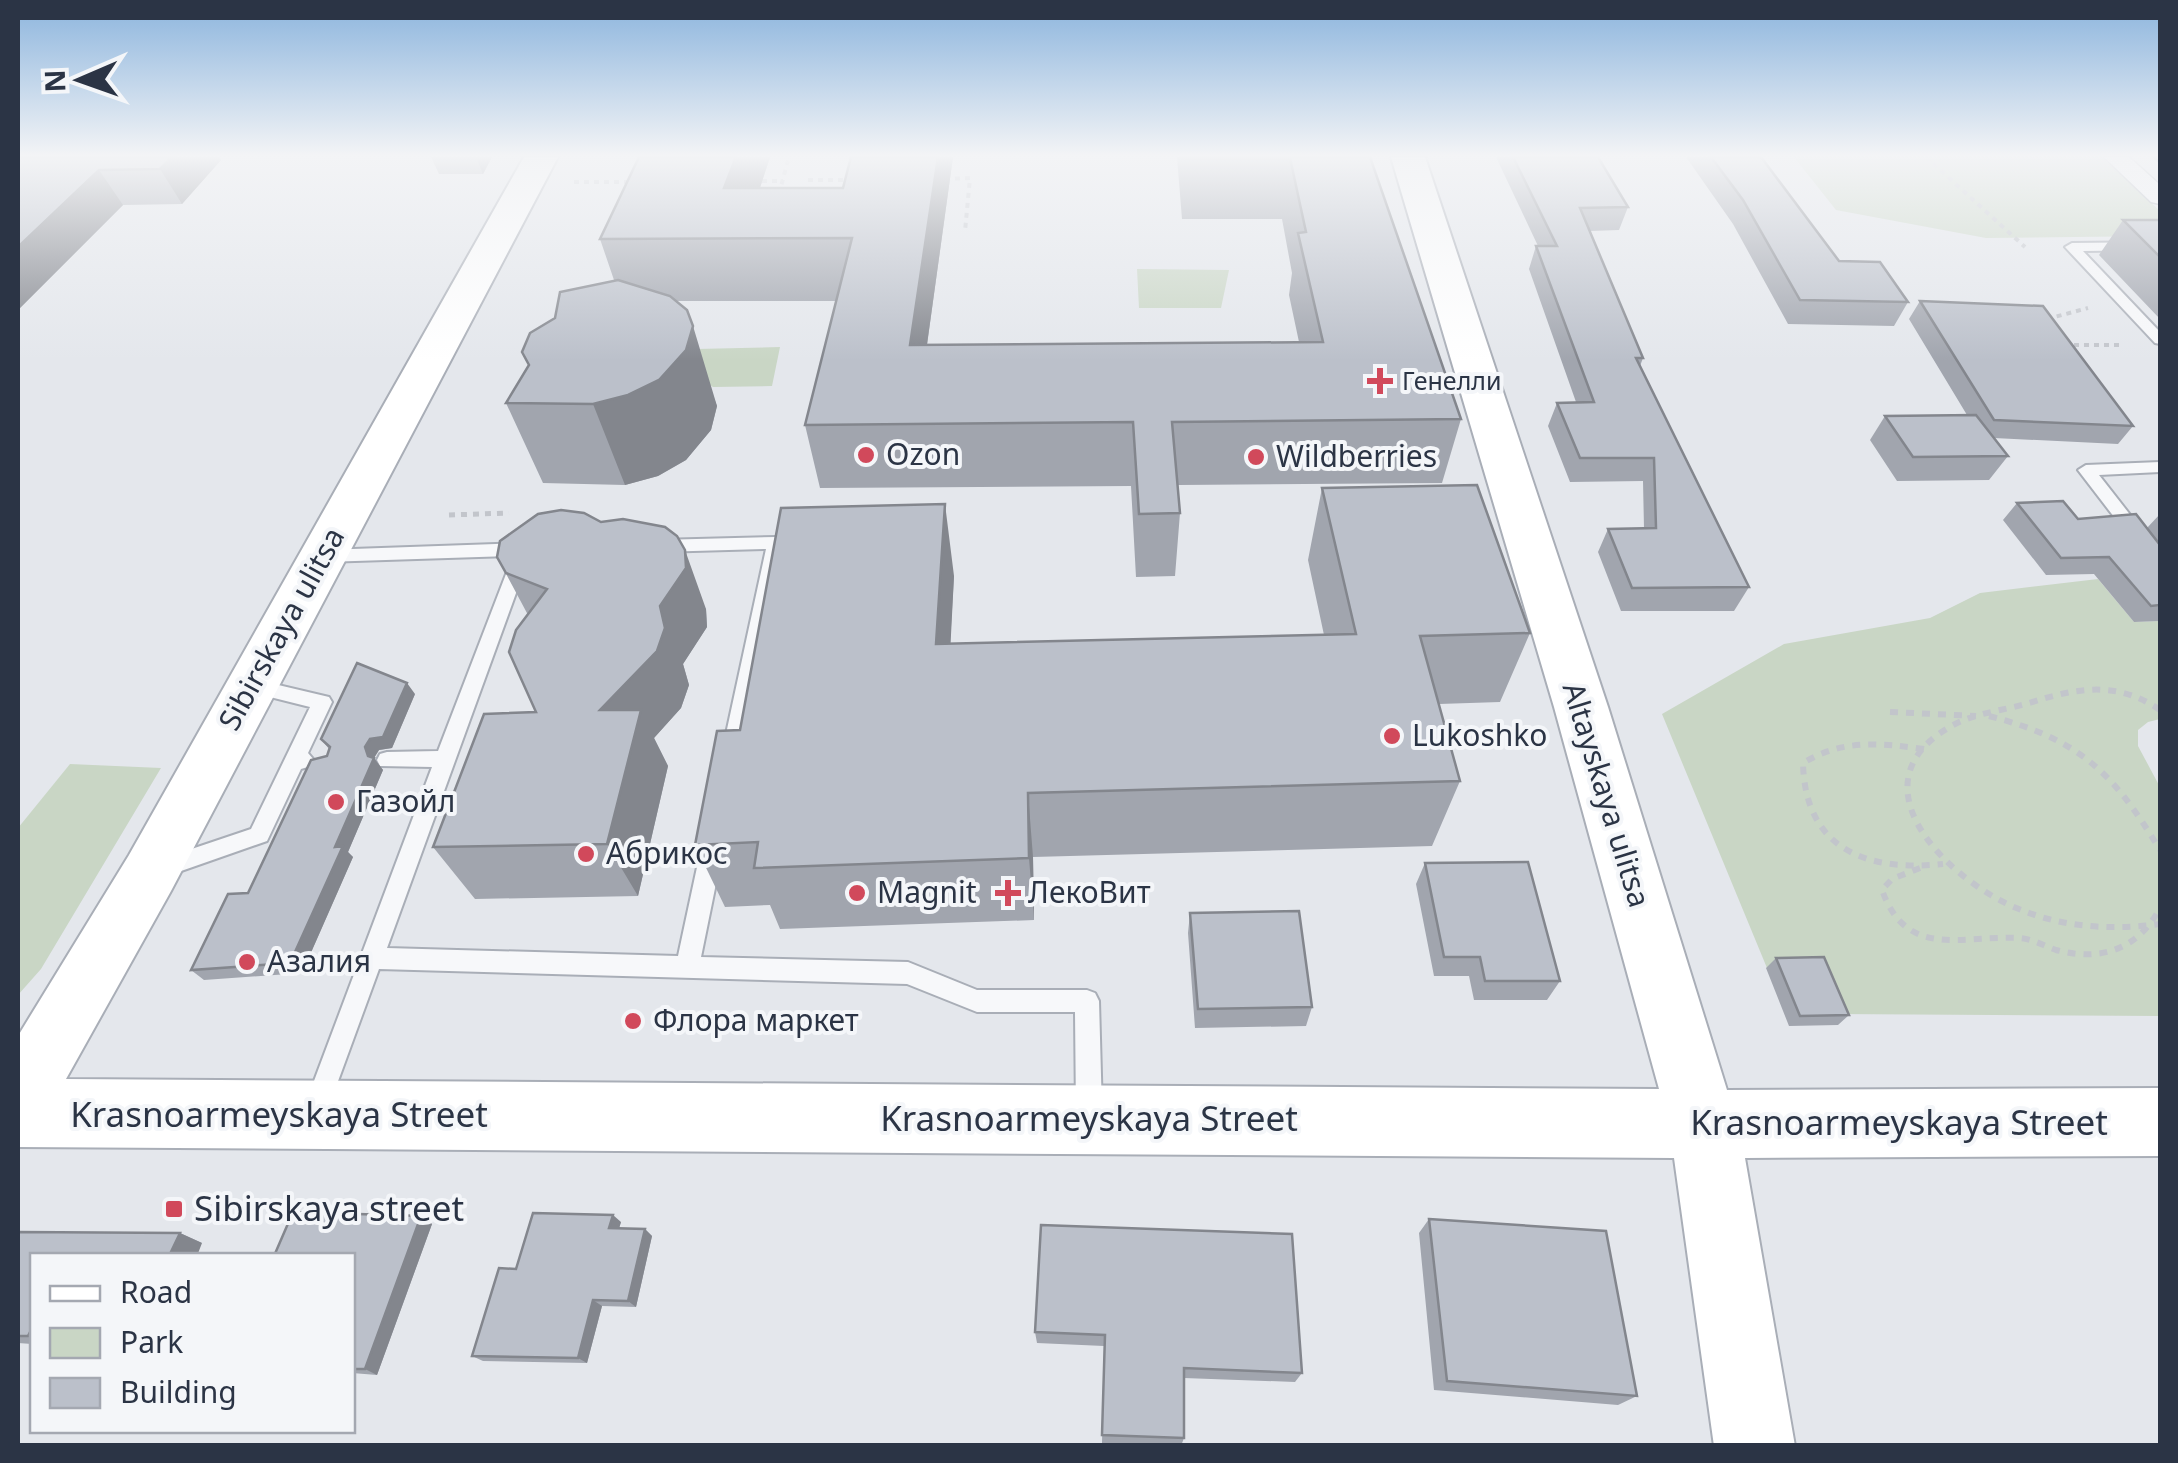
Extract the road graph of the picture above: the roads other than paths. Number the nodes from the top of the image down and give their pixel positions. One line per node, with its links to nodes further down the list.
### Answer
1 (523, 225): 7 (main road, Sibirskaya ulitsa)
2 (1430, 225): 24 (main road, Altayskaya ulitsa)
3 (2160, 246): 4 (lane)
4 (2160, 340)
5 (2160, 467): 8 (lane)
6 (640, 546): 14 (lane)
7 (322, 556): 9 (main road, Sibirskaya ulitsa); 10 (lane)
8 (2160, 564)
9 (251, 686): 11 (lane); 16 (main road, Sibirskaya ulitsa)
10 (442, 759): 13 (lane); 17 (lane)
11 (294, 760): 12 (lane); 16 (lane)
12 (326, 760)
13 (388, 760)
14 (728, 773)
15 (716, 831): 18 (lane)
16 (150, 872): 19 (main road, Sibirskaya ulitsa)
17 (370, 958): 18 (lane); 21 (lane)
18 (688, 965): 22 (lane)
19 (18, 1098)
20 (18, 1113): 21 (main road, Krasnoarmeyskaya Street)
21 (314, 1115): 22 (main road, Krasnoarmeyskaya Street)
22 (1089, 1120): 24 (main road, Krasnoarmeyskaya Street)
23 (2160, 1122): 24 (main road, Krasnoarmeyskaya Street)
24 (1703, 1124): 25 (main road, Altayskaya ulitsa)
25 (1755, 1446)

